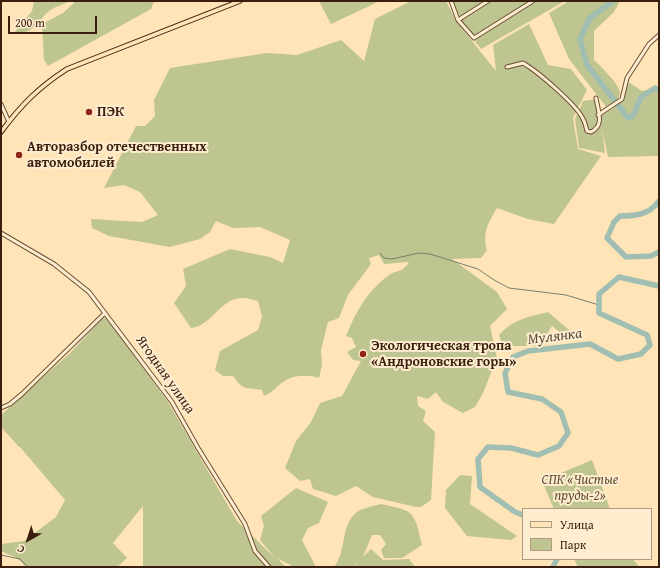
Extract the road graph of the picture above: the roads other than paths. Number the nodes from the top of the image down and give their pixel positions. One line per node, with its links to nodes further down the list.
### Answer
1 (240, 1): 11 (main road)
2 (451, 1): 5 (street)
3 (488, 1): 5 (street)
4 (533, 1): 5 (street)
5 (458, 20)
6 (659, 35): 10 (street)
7 (507, 67): 10 (street)
8 (596, 98): 10 (street)
9 (1, 104): 11 (street)
10 (598, 115)
11 (9, 122): 12 (main road)
12 (1, 132)
13 (1, 233): 14 (street, Ягодная улица)
14 (105, 313): 15 (street); 16 (street, Ягодная улица)
15 (1, 408)
16 (269, 567)

